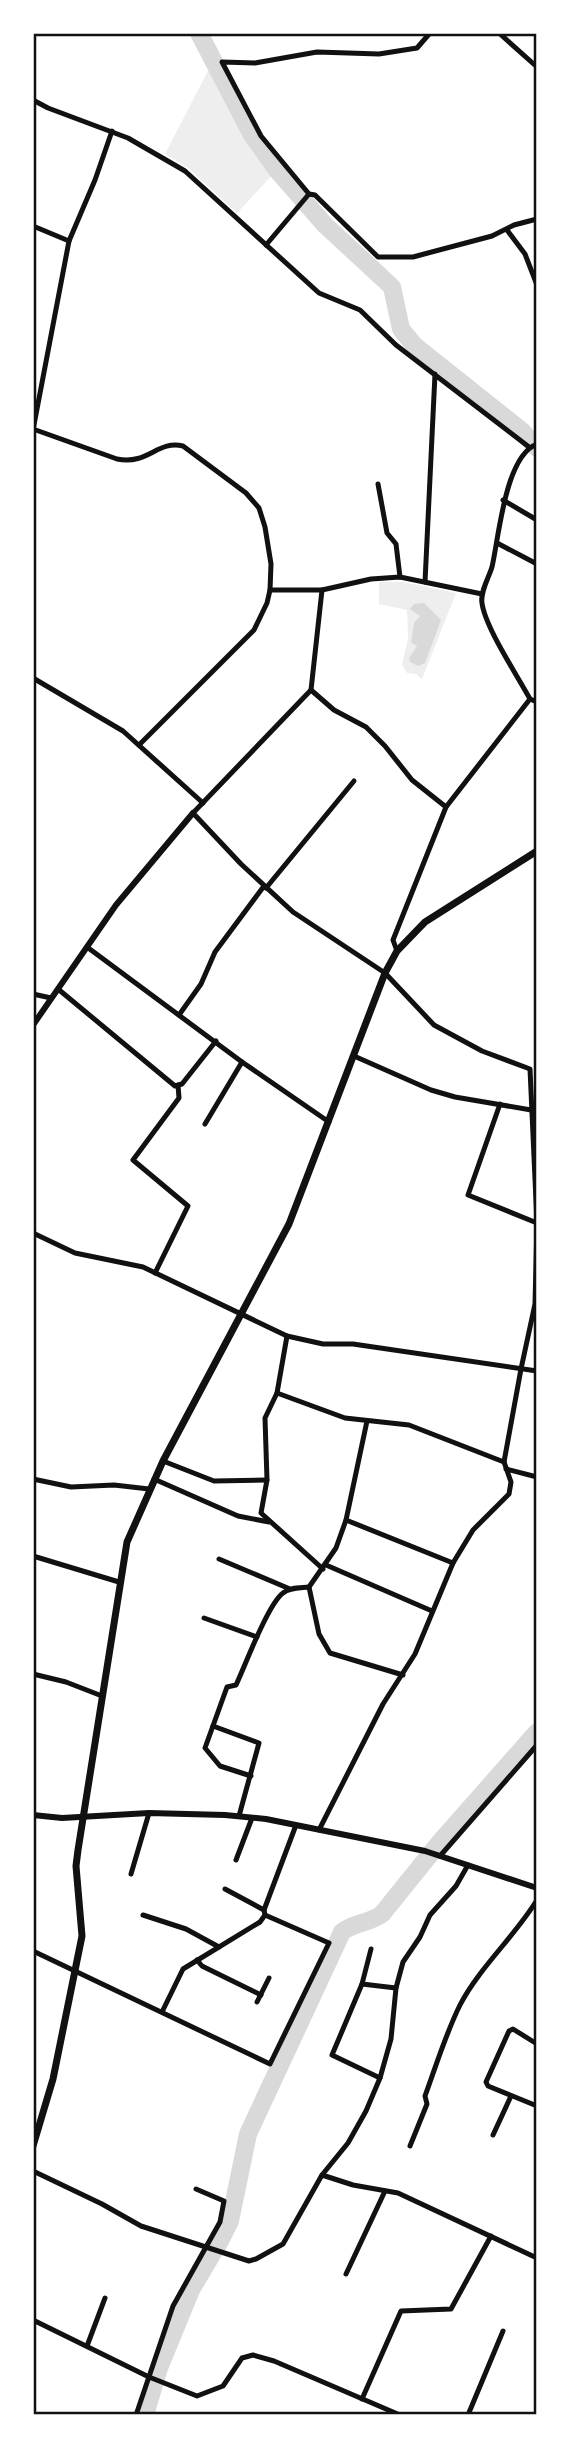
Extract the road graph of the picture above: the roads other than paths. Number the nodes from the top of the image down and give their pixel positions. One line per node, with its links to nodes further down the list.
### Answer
1 (430, 33): 8 (street)
2 (499, 33): 4 (street)
3 (509, 33): 4 (street)
4 (506, 40): 5 (street)
5 (537, 67)
6 (33, 100): 7 (street)
7 (112, 131): 12 (street); 13 (street)
8 (309, 194): 11 (street); 13 (street)
9 (537, 219): 11 (street)
10 (33, 226): 12 (street)
11 (507, 230): 14 (street)
12 (69, 241): 16 (street)
13 (266, 245): 15 (street)
14 (537, 285)
15 (435, 374): 17 (street); 24 (street)
16 (33, 429): 25 (street)
17 (533, 445): 19 (street)
18 (378, 484): 23 (street)
19 (503, 500): 20 (street); 21 (street)
20 (537, 520)
21 (497, 543): 22 (street); 27 (street)
22 (537, 564)
23 (400, 578): 24 (street); 26 (street)
24 (425, 582): 27 (street)
25 (270, 590): 26 (street); 32 (street)
26 (322, 590): 29 (street)
27 (482, 594): 30 (street)
28 (33, 678): 32 (street)
29 (311, 690): 34 (street); 35 (street)
30 (530, 699): 31 (street); 35 (street)
31 (537, 702)
32 (139, 745): 34 (street)
33 (354, 781): 38 (street)
34 (203, 803): 36 (street)
35 (446, 807): 40 (street)
36 (193, 813): 38 (street); 39 (street)
37 (537, 851): 40 (main road)
38 (265, 887): 41 (street); 45 (street)
39 (88, 947): 42 (street); 45 (street)
40 (397, 951): 41 (main road)
41 (385, 973): 48 (main road); 52 (street)
42 (58, 989): 44 (street); 50 (street)
43 (33, 993): 44 (street)
44 (51, 998): 46 (street)
45 (179, 1015): 47 (street)
46 (33, 1025)
47 (216, 1041): 49 (street); 50 (street)
48 (354, 1056): 51 (street); 53 (main road)
49 (242, 1062): 53 (street); 54 (street)
50 (178, 1085): 57 (street)
51 (500, 1104): 52 (street); 55 (street)
52 (534, 1111): 55 (street)
53 (329, 1122): 58 (main road)
54 (205, 1124)
55 (537, 1223): 60 (street)
56 (33, 1233): 57 (street)
57 (155, 1273): 58 (street)
58 (240, 1314): 59 (street); 64 (main road)
59 (287, 1336): 60 (street); 62 (street)
60 (521, 1369): 61 (street); 65 (street)
61 (537, 1371)
62 (277, 1393): 63 (street); 69 (street)
63 (367, 1421): 65 (street); 71 (street)
64 (163, 1461): 68 (main road); 69 (street)
65 (505, 1465): 66 (street); 75 (street)
66 (537, 1477)
67 (33, 1479): 70 (street)
68 (153, 1479): 70 (main road); 72 (street)
69 (267, 1480): 72 (street)
70 (149, 1489): 77 (main road)
71 (346, 1520): 75 (street); 76 (street)
72 (269, 1522): 76 (street)
73 (33, 1556): 77 (street)
74 (219, 1559): 79 (street)
75 (453, 1563): 80 (street)
76 (325, 1567): 78 (street); 80 (street)
77 (119, 1582): 85 (main road)
78 (310, 1587): 79 (street); 84 (street)
79 (290, 1589): 82 (street)
80 (432, 1611): 84 (street)
81 (204, 1618): 82 (street)
82 (257, 1637): 86 (street)
83 (33, 1674): 85 (street)
84 (403, 1675): 95 (street)
85 (102, 1696): 92 (main road)
86 (214, 1726): 88 (street); 88 (street)
87 (537, 1745): 96 (street)
88 (251, 1776): 91 (street)
89 (149, 1813): 91 (street); 92 (street); 99 (street)
90 (33, 1815): 92 (street)
91 (239, 1816): 93 (street)
92 (83, 1817): 109 (main road)
93 (252, 1818): 94 (street); 97 (street)
94 (296, 1825): 95 (street); 103 (street)
95 (319, 1830): 96 (street)
96 (438, 1855): 98 (street)
97 (236, 1860)
98 (468, 1865): 100 (street); 112 (street)
99 (131, 1874)
100 (537, 1888)
101 (225, 1889): 103 (street)
102 (537, 1900): 122 (street)
103 (265, 1912): 105 (street); 115 (street)
104 (143, 1915): 105 (street)
105 (219, 1947): 108 (street)
106 (370, 1949): 111 (street)
107 (33, 1951): 109 (street)
108 (197, 1960): 113 (street); 115 (street)
109 (75, 1973): 115 (street); 121 (main road)
110 (270, 1978): 113 (street)
111 (362, 1984): 112 (street); 117 (street)
112 (396, 1988): 117 (street)
113 (261, 1995): 114 (street)
114 (257, 2002)
115 (162, 2012)
116 (537, 2044): 118 (street)
117 (380, 2078): 124 (street)
118 (511, 2096): 119 (street); 120 (street)
119 (537, 2106)
120 (493, 2135)
121 (33, 2146)
122 (410, 2146)
123 (33, 2171): 128 (street)
124 (322, 2175): 126 (street); 128 (street)
125 (196, 2189): 128 (street)
126 (385, 2191): 127 (street); 130 (street)
127 (491, 2236): 129 (street); 136 (street)
128 (207, 2248): 135 (street)
129 (537, 2258)
130 (346, 2274)
131 (105, 2298): 134 (street)
132 (33, 2320): 134 (street)
133 (503, 2331): 140 (street)
134 (88, 2346): 135 (street)
135 (150, 2377): 136 (street); 138 (street)
136 (362, 2399): 137 (street)
137 (389, 2413): 139 (street)
138 (136, 2415)
139 (400, 2415)
140 (468, 2415)

